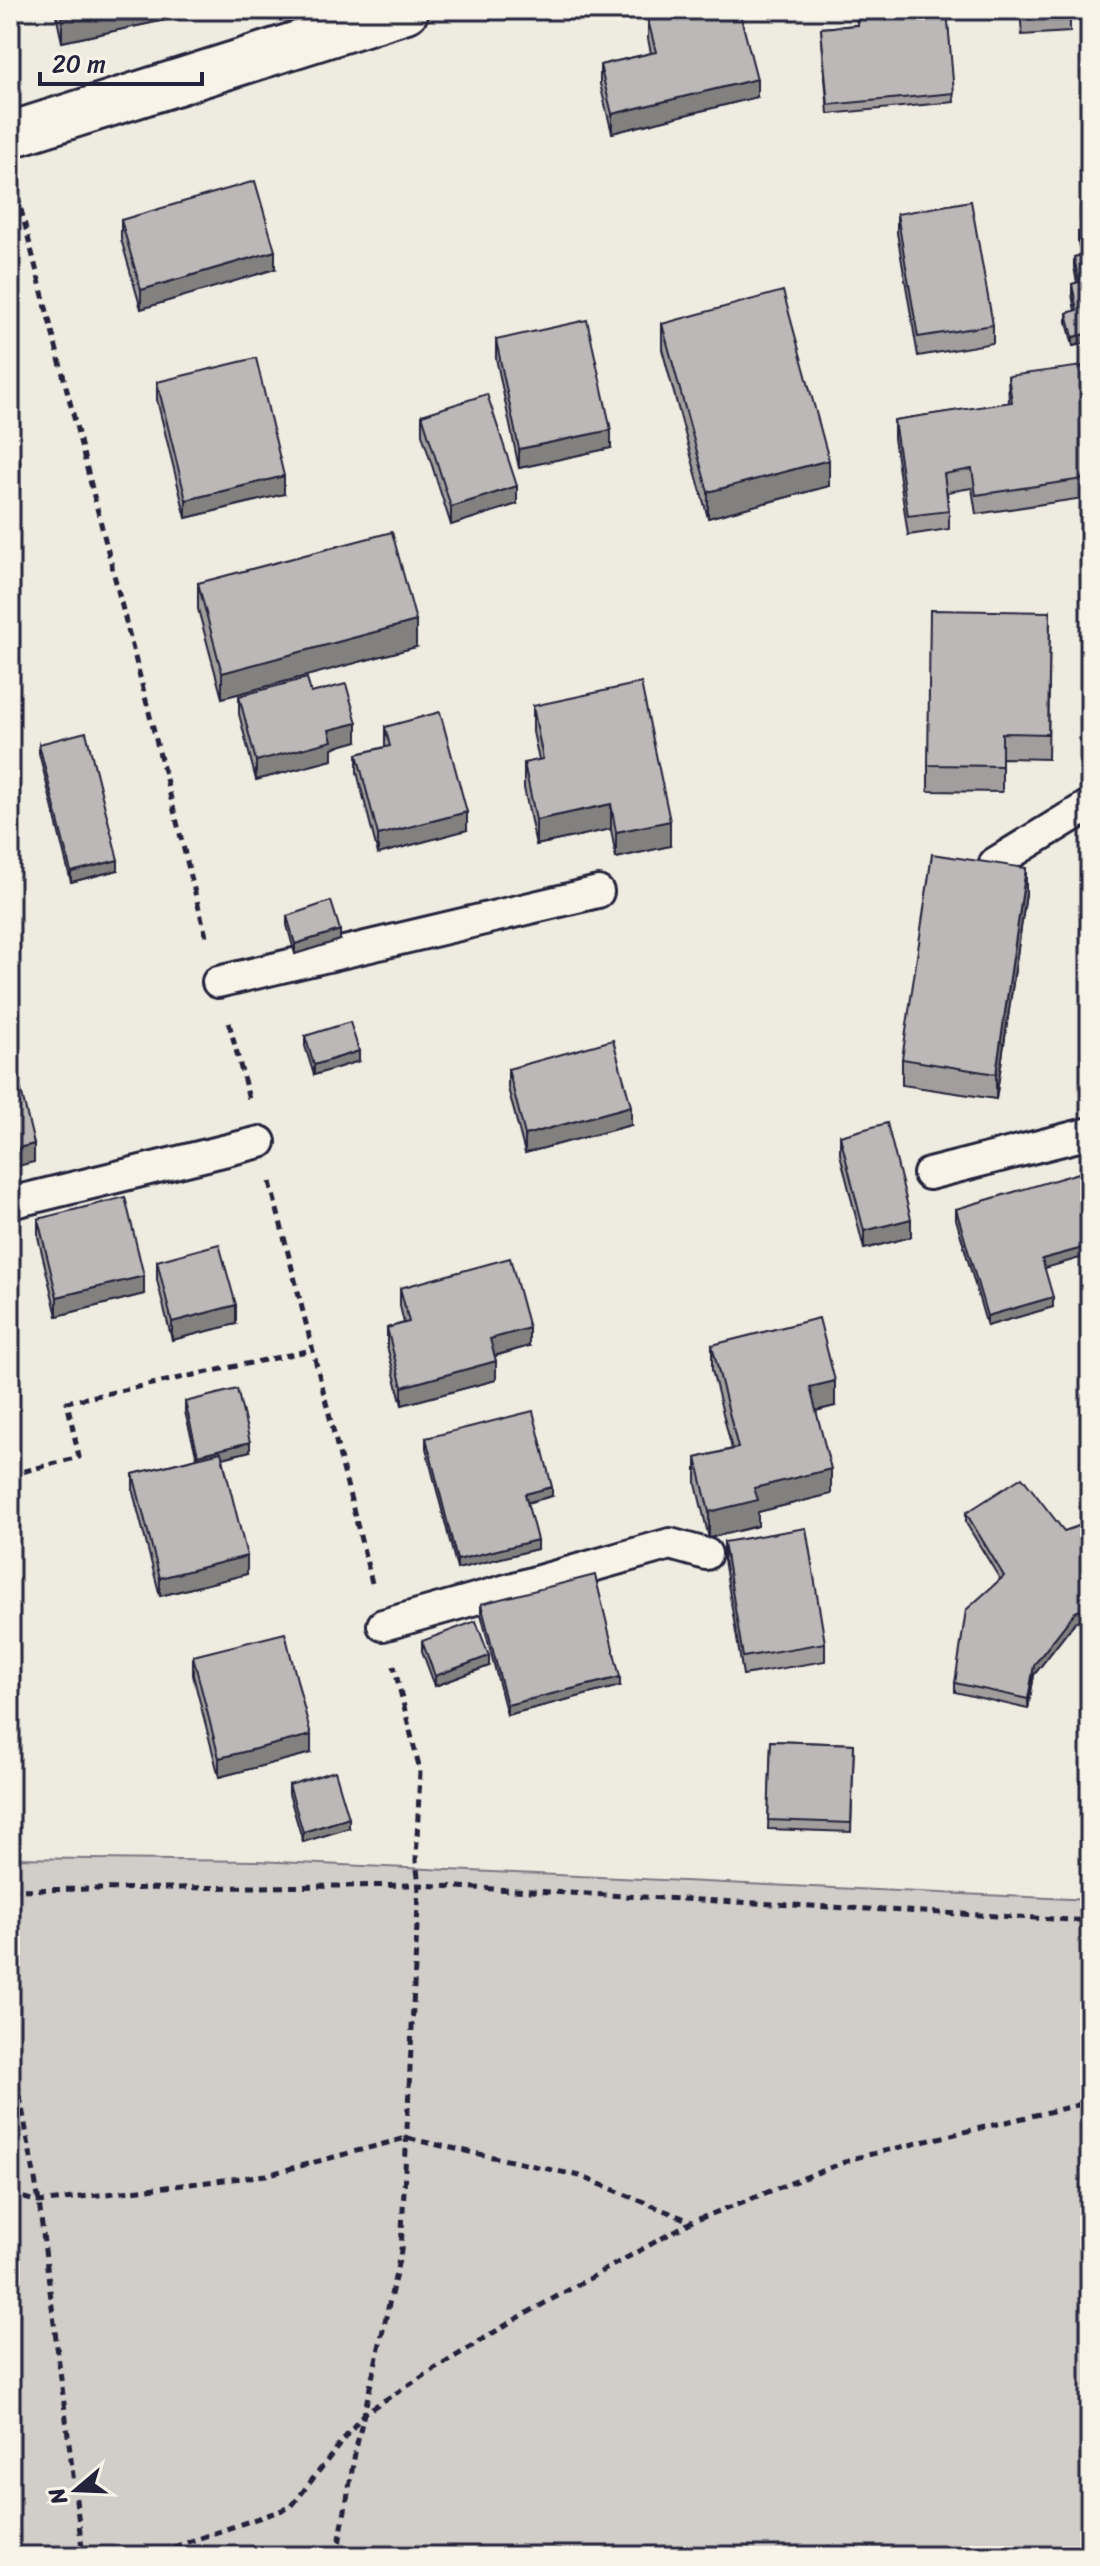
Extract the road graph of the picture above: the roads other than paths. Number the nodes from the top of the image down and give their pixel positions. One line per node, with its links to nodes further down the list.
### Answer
1 (406, 10): 2 (street)
2 (10, 135)
3 (1090, 805): 4 (lane)
4 (995, 863)
5 (598, 892): 6 (lane)
6 (218, 982)
7 (1090, 1133): 9 (lane)
8 (260, 1142): 10 (lane)
9 (929, 1174)
10 (10, 1203)
11 (706, 1554): 12 (lane)
12 (383, 1625)

